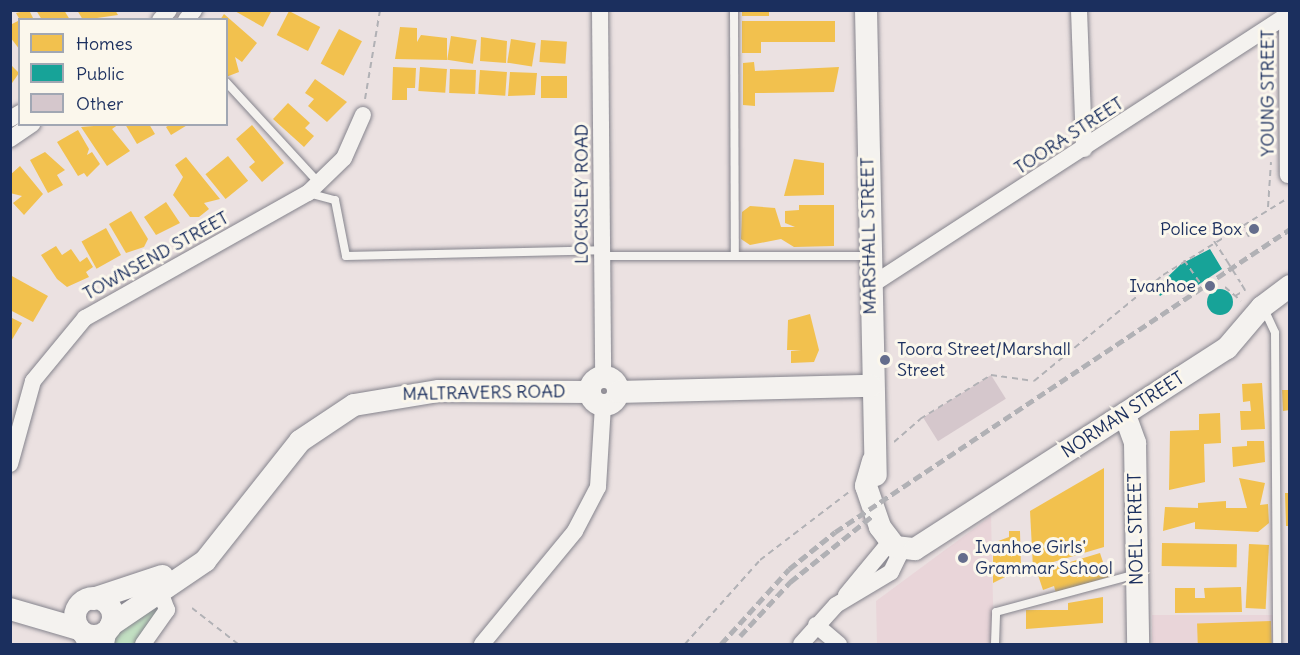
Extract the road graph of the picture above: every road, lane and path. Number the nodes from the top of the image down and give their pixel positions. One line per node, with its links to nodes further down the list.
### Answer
1 (380, 10): 8 (path)
2 (600, 10): 20 (street, LOCKSLEY ROAD)
3 (734, 10): 21 (lane)
4 (866, 10): 22 (street, MARSHALL STREET)
5 (1079, 10): 11 (street)
6 (1287, 13): 11 (street, TOORA STREET); 13 (street, YOUNG STREET)
7 (228, 84): 14 (lane)
8 (362, 109): 14 (street, TOWNSEND STREET)
9 (29, 126): 10 (street)
10 (10, 139)
11 (1084, 149): 25 (street, TOORA STREET)
12 (1271, 151): 16 (path)
13 (1288, 175)
14 (313, 188): 20 (lane); 34 (street, TOWNSEND STREET)
15 (1290, 197): 16 (path)
16 (1268, 207): 17 (path)
17 (1241, 223): 18 (path); 19 (path)
18 (1249, 237)
19 (1213, 241): 23 (path); 28 (path, bridge)
20 (602, 253): 21 (lane); 31 (street, LOCKSLEY ROAD)
21 (735, 256): 22 (lane)
22 (870, 256): 25 (street, MARSHALL STREET)
23 (1184, 260): 24 (path); 33 (path)
24 (1200, 284)
25 (870, 286): 30 (street, MARSHALL STREET)
26 (1290, 286): 29 (street, NORMAN STREET)
27 (1225, 287): 28 (path)
28 (1234, 297): 29 (path)
29 (1252, 304): 32 (street, NORMAN STREET); 56 (lane)
30 (870, 386): 31 (street, MALTRAVERS ROAD); 33 (street, MARSHALL STREET)
31 (603, 391): 36 (street, MALTRAVERS ROAD); 50 (street, LOCKSLEY ROAD)
32 (1125, 415): 35 (street, NORMAN STREET); 38 (street, NOEL STREET)
33 (876, 463): 37 (street, MARSHALL STREET); 51 (path)
34 (10, 464)
35 (950, 526): 37 (street, NORMAN STREET); 39 (street)
36 (220, 537): 40 (street, MALTRAVERS ROAD); 41 (street, MALTRAVERS ROAD)
37 (898, 542): 39 (street); 42 (street)
38 (1137, 574): 54 (lane); 55 (street, NOEL STREET)
39 (878, 581): 42 (street)
40 (160, 594): 46 (street, MALTRAVERS ROAD); 48 (street)
41 (88, 600): 44 (street, MALTRAVERS ROAD); 46 (street); 47 (street)
42 (842, 601): 45 (street)
43 (192, 608): 49 (path)
44 (13, 609): 47 (street, MALTRAVERS ROAD)
45 (816, 625): 52 (street); 53 (street)
46 (109, 633): 47 (street)
47 (81, 634)
48 (143, 645)
49 (238, 645)
50 (483, 645)
51 (685, 645)
52 (801, 645)
53 (838, 645)
54 (995, 645)
55 (1138, 645)
56 (1278, 645)

